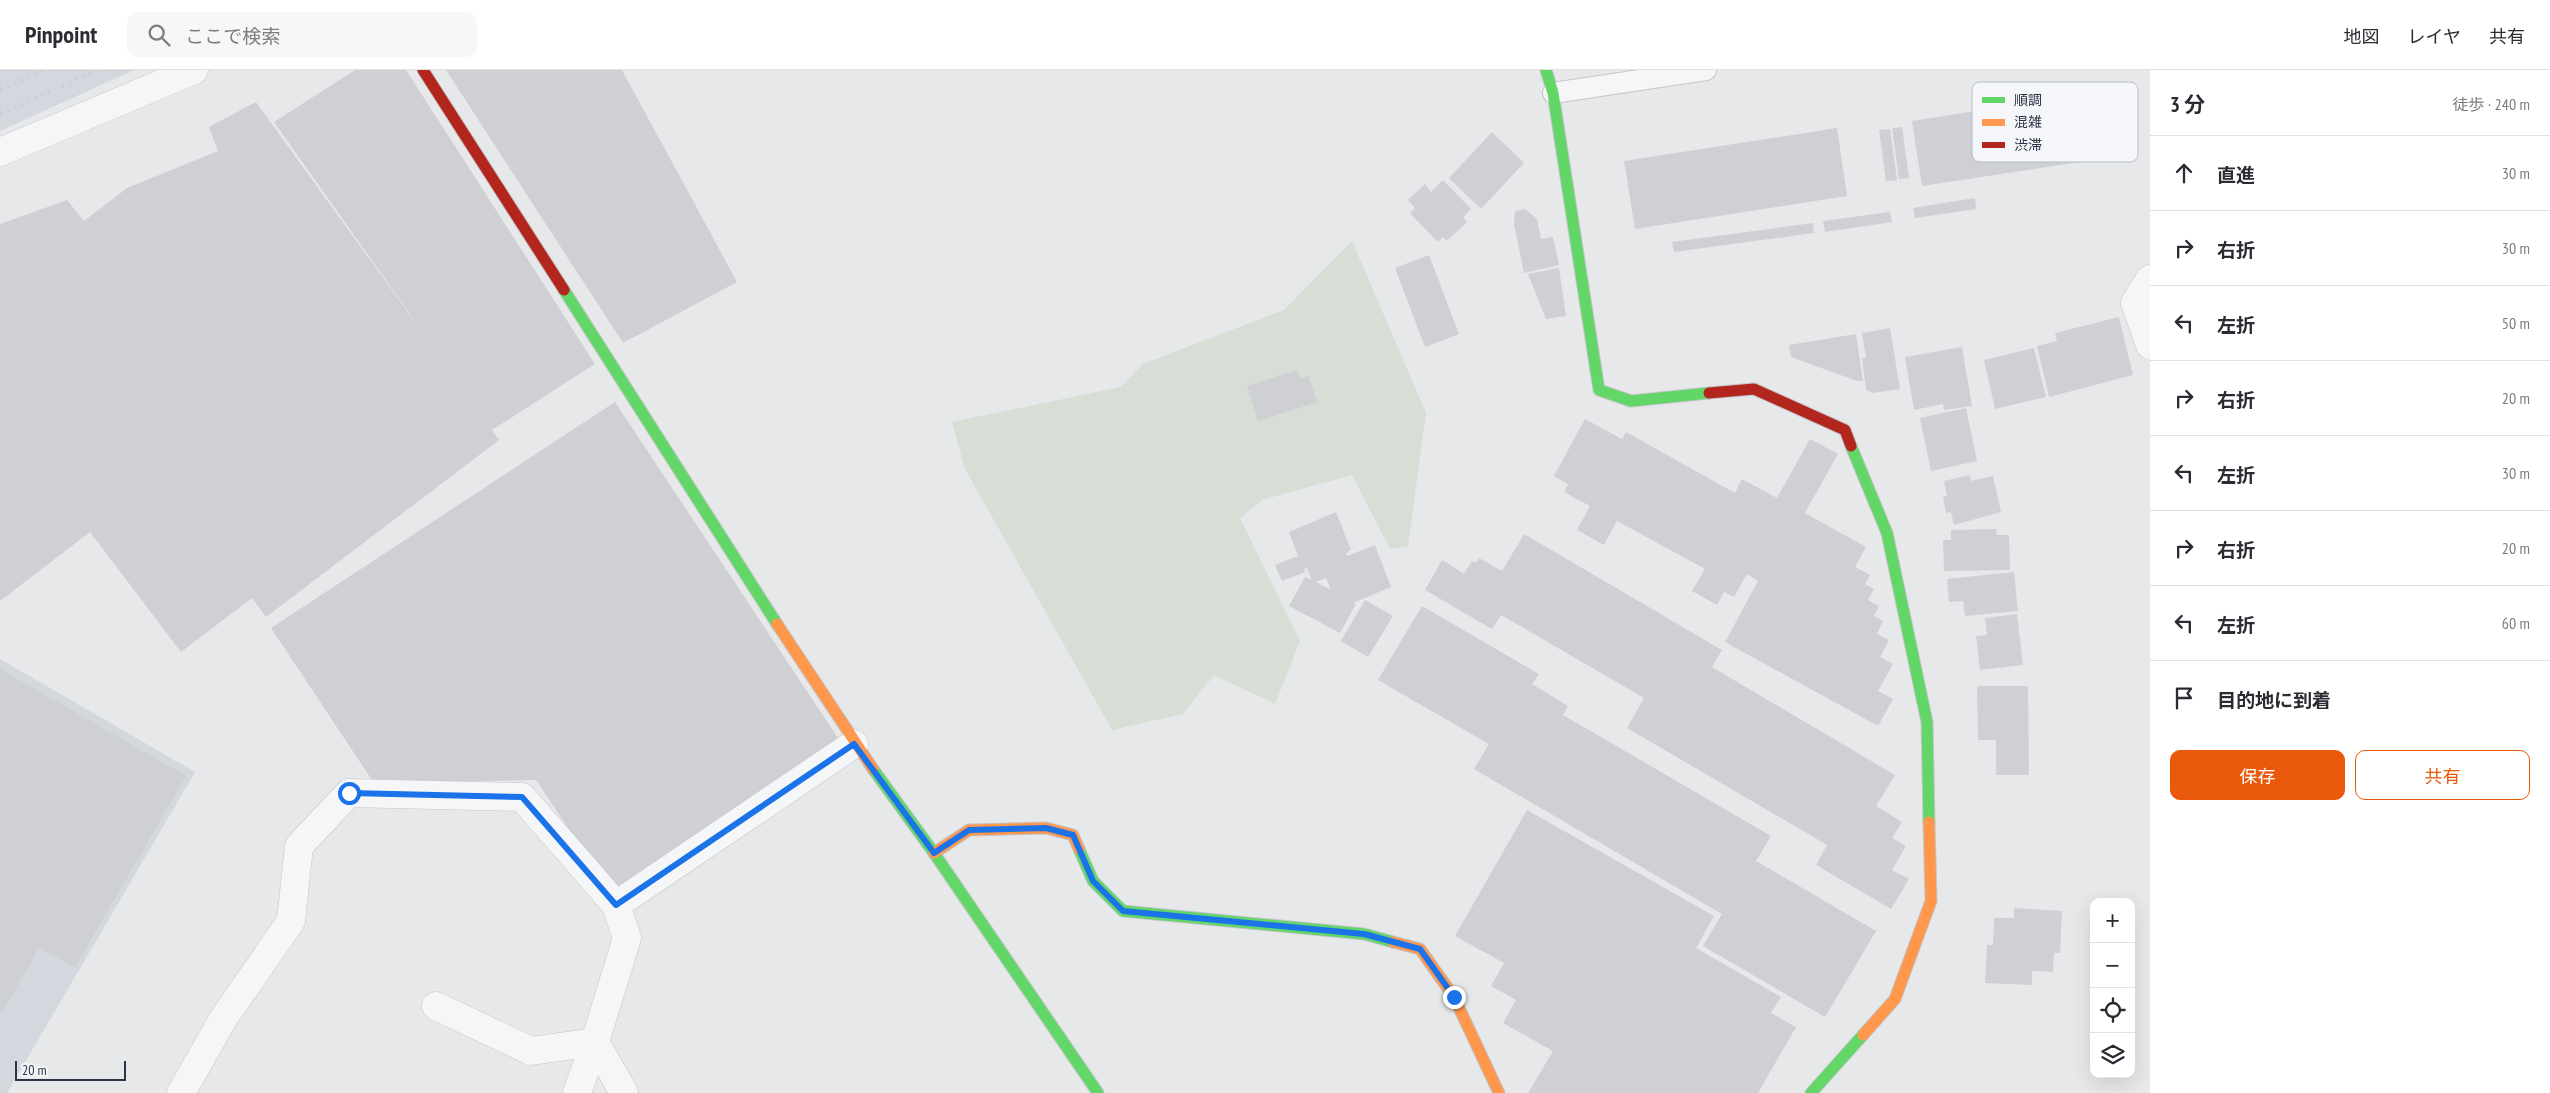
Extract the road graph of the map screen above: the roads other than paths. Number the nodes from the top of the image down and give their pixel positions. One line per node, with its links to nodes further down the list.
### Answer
1 (194, 70): 6 (street)
2 (422, 70): 9 (street)
3 (1546, 70): 5 (street)
4 (1706, 70): 5 (lane)
5 (1553, 93): 19 (street)
6 (0, 152)
7 (2150, 279): 8 (street)
8 (2150, 345)
9 (854, 744): 10 (street); 11 (street)
10 (934, 853): 17 (street); 18 (street)
11 (616, 905): 13 (street); 14 (street)
12 (436, 1006): 13 (street)
13 (595, 1042): 15 (street); 16 (street)
14 (181, 1093)
15 (577, 1093)
16 (624, 1093)
17 (1098, 1093)
18 (1499, 1093)
19 (1811, 1093)

